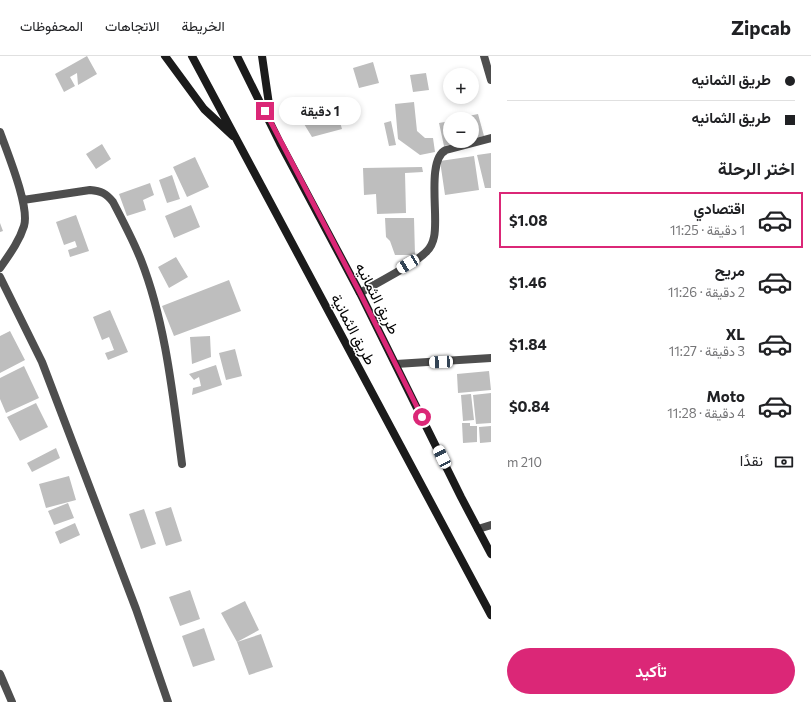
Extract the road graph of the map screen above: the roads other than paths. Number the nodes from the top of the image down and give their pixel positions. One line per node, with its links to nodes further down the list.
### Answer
1 (165, 56): 9 (street)
2 (192, 56): 9 (street, طريق الثمانية)
3 (237, 56): 7 (street, طريق الثمانيه)
4 (262, 56): 7 (street)
5 (484, 56): 6 (street)
6 (491, 80)
7 (272, 125): 14 (street, طريق الثمانيه)
8 (0, 132): 11 (street)
9 (236, 138): 21 (street, طريق الثمانية)
10 (491, 138): 14 (street)
11 (23, 200): 12 (street); 17 (street)
12 (0, 268)
13 (0, 277): 24 (street)
14 (360, 293): 16 (street, طريق الثمانيه)
15 (491, 358): 16 (street)
16 (396, 364): 19 (street, طريق الثمانيه)
17 (182, 464)
18 (491, 525): 19 (street)
19 (478, 529): 20 (street, طريق الثمانيه)
20 (491, 554)
21 (491, 615)
22 (0, 674): 23 (street)
23 (12, 702)
24 (168, 702)

